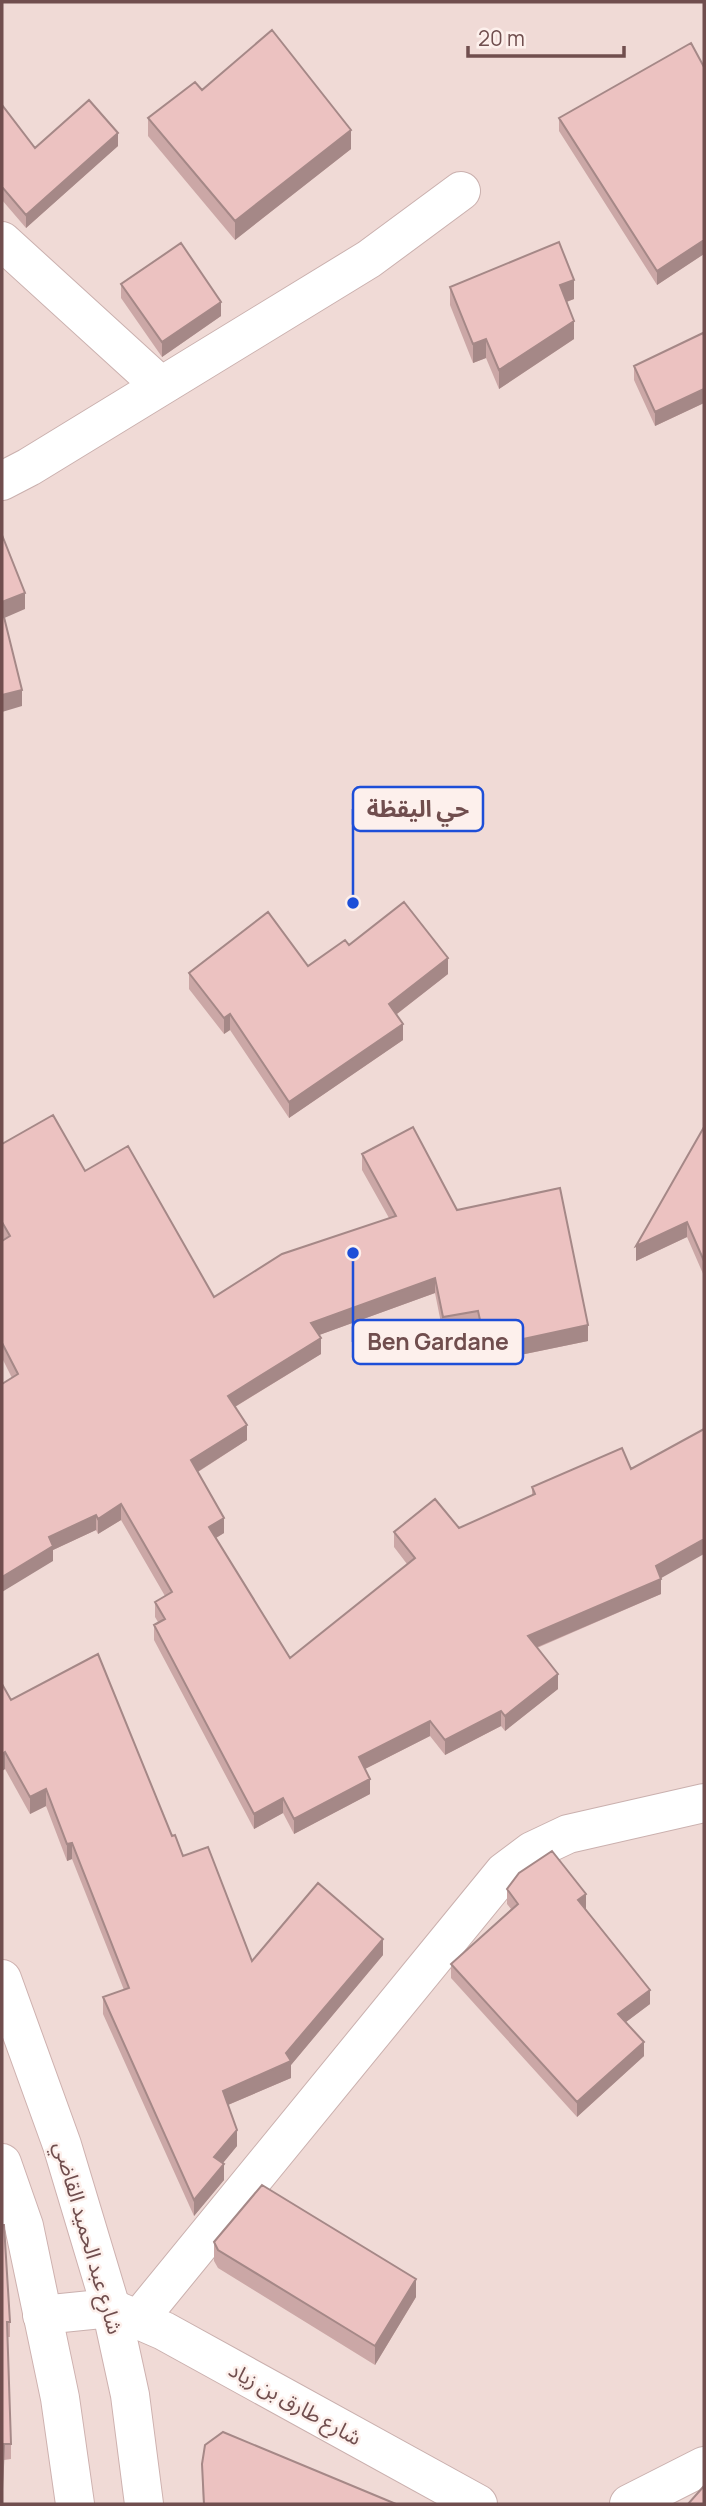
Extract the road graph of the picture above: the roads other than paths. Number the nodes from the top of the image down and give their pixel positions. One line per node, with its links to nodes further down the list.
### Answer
1 (461, 191): 3 (street)
2 (2, 242): 3 (street)
3 (161, 386): 4 (street)
4 (2, 481)
5 (704, 1803): 8 (street)
6 (2, 1979): 8 (street, شارع عبد الحميد القاضي)
7 (2, 2163): 9 (street)
8 (124, 2314): 9 (street); 12 (street, شارع عبد الحميد القاضي); 13 (street, شارع طارق بن زياد)
9 (42, 2315): 11 (street)
10 (704, 2466): 14 (street)
11 (75, 2504)
12 (144, 2504)
13 (478, 2504)
14 (629, 2504)

